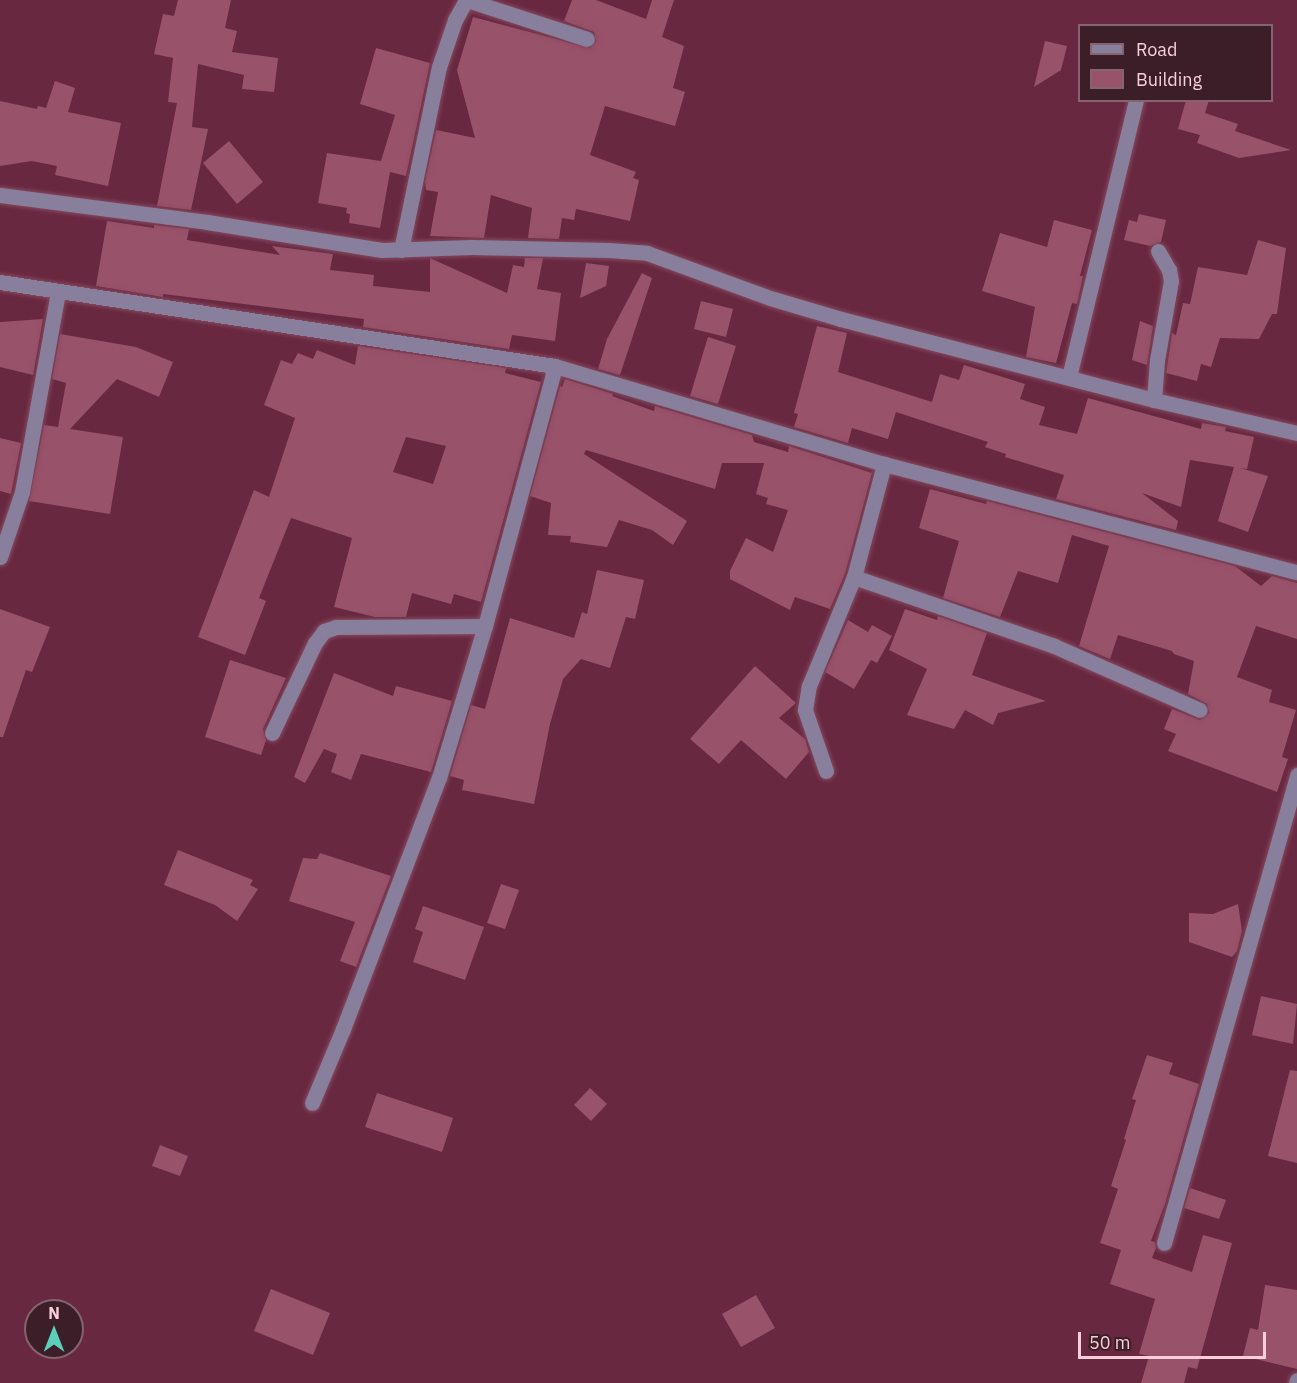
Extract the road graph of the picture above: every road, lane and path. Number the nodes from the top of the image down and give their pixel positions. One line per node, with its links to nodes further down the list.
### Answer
1 (467, 0): 2 (street); 5 (street)
2 (587, 39)
3 (1136, 102): 10 (street)
4 (0, 195): 5 (street)
5 (401, 250): 10 (street)
6 (1158, 251): 11 (street)
7 (0, 282): 8 (street)
8 (58, 291): 9 (street); 14 (street)
9 (555, 366): 13 (street); 17 (street)
10 (1069, 377): 11 (street)
11 (1154, 400): 12 (street)
12 (1297, 433)
13 (884, 464): 15 (street); 16 (street)
14 (0, 557)
15 (1297, 573)
16 (854, 577): 18 (street); 20 (street)
17 (485, 626): 19 (street); 22 (street)
18 (1200, 710)
19 (272, 733)
20 (826, 771)
21 (1297, 775): 23 (street)
22 (312, 1103)
23 (1164, 1243)

